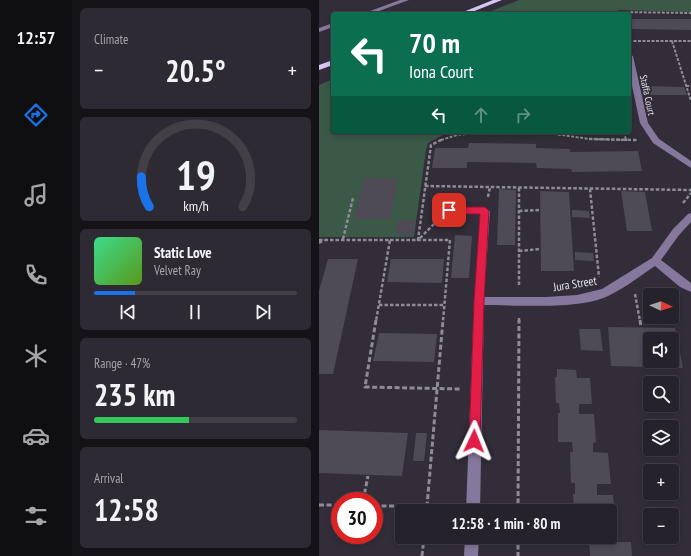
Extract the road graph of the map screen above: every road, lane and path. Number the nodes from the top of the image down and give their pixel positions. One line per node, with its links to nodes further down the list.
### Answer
1 (406, 0): 3 (street)
2 (499, 0): 4 (main road)
3 (371, 12)
4 (466, 12)
5 (631, 12): 6 (path)
6 (691, 13)
7 (331, 26): 8 (street)
8 (319, 30)
9 (631, 41): 10 (path)
10 (672, 41): 11 (path); 15 (path)
11 (691, 41)
12 (331, 63): 14 (main road)
13 (631, 65): 23 (street, Staffa Court)
14 (319, 68)
15 (686, 86): 16 (path); 17 (path)
16 (691, 86)
17 (691, 101)
18 (467, 134): 24 (path)
19 (552, 134): 21 (path)
20 (624, 134): 21 (path)
21 (626, 140): 22 (path)
22 (642, 140)
23 (691, 165)
24 (425, 186): 25 (path); 40 (path)
25 (490, 187): 26 (path); 33 (path)
26 (519, 188): 27 (path); 34 (path)
27 (590, 189): 28 (path); 48 (path)
28 (691, 191): 30 (path)
29 (353, 198): 38 (path)
30 (681, 205)
31 (449, 210): 33 (street); 40 (path)
32 (540, 210): 34 (path)
33 (485, 211): 49 (street)
34 (519, 211): 43 (path)
35 (691, 216): 44 (street, Jura Street)
36 (324, 239): 37 (path); 38 (path); 41 (path)
37 (319, 240)
38 (343, 240): 39 (path)
39 (390, 240): 40 (path); 50 (path)
40 (417, 240): 51 (path)
41 (319, 243)
42 (541, 249): 43 (path)
43 (519, 251): 45 (path)
44 (655, 261): 46 (street); 48 (street, Jura Street)
45 (521, 288)
46 (691, 288)
47 (634, 290): 53 (path)
48 (601, 294): 49 (street, Jura Street)
49 (479, 301): 55 (street)
50 (379, 305): 51 (path); 54 (path)
51 (445, 305): 54 (path)
52 (523, 314): 60 (path)
53 (641, 327)
54 (438, 388): 55 (path); 58 (path)
55 (476, 390): 59 (street)
56 (368, 476): 57 (path)
57 (365, 492)
58 (427, 504)
59 (473, 504)
60 (518, 504)
61 (319, 505): 62 (path)
62 (331, 506)
63 (383, 506): 64 (path)
64 (395, 506)
65 (423, 544): 68 (path)
66 (472, 544): 69 (street)
67 (518, 544): 70 (path)
68 (422, 556)
69 (471, 556)
70 (518, 556)

